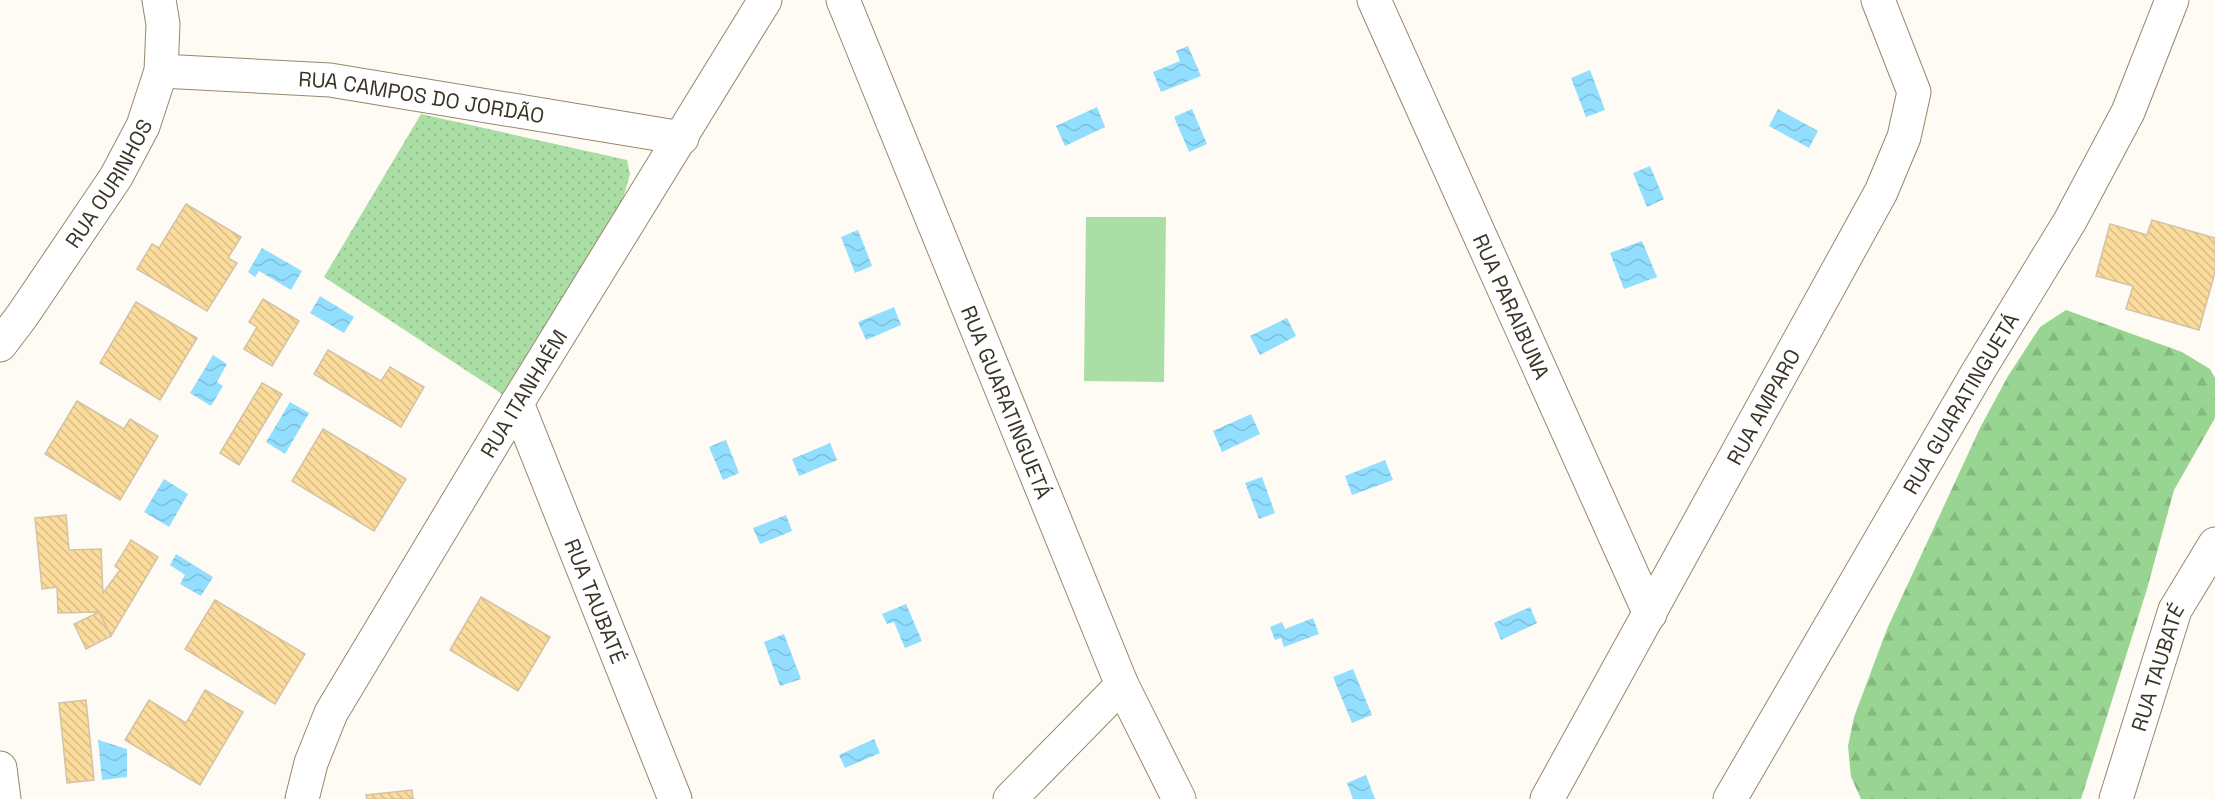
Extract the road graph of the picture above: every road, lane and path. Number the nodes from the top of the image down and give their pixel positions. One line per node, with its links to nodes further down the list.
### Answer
1 (159, 0): 7 (street, RUA OURINHOS)
2 (765, 0): 8 (street, RUA ITANHAÉM)
3 (843, 0): 13 (street, RUA GUARATINGUETÁ)
4 (1374, 0): 12 (street, RUA PARAIBUNA)
5 (1878, 0): 12 (street, RUA AMPARO)
6 (2172, 0): 21 (street, RUA GUARATINGUETÁ)
7 (161, 71): 8 (street, RUA CAMPOS DO JORDÃO); 9 (street, RUA OURINHOS)
8 (682, 138): 10 (street, RUA ITANHAÉM)
9 (0, 345)
10 (517, 403): 16 (street, RUA ITANHAÉM); 17 (street, RUA TAUBATÉ)
11 (2215, 544): 22 (street, RUA TAUBATÉ)
12 (1650, 614): 20 (street, RUA AMPARO)
13 (1122, 685): 18 (street); 19 (street, RUA GUARATINGUETÁ)
14 (0, 768): 15 (street)
15 (4, 799)
16 (302, 799)
17 (675, 799)
18 (1010, 799)
19 (1179, 799)
20 (1547, 799)
21 (1730, 799)
22 (2116, 799)

